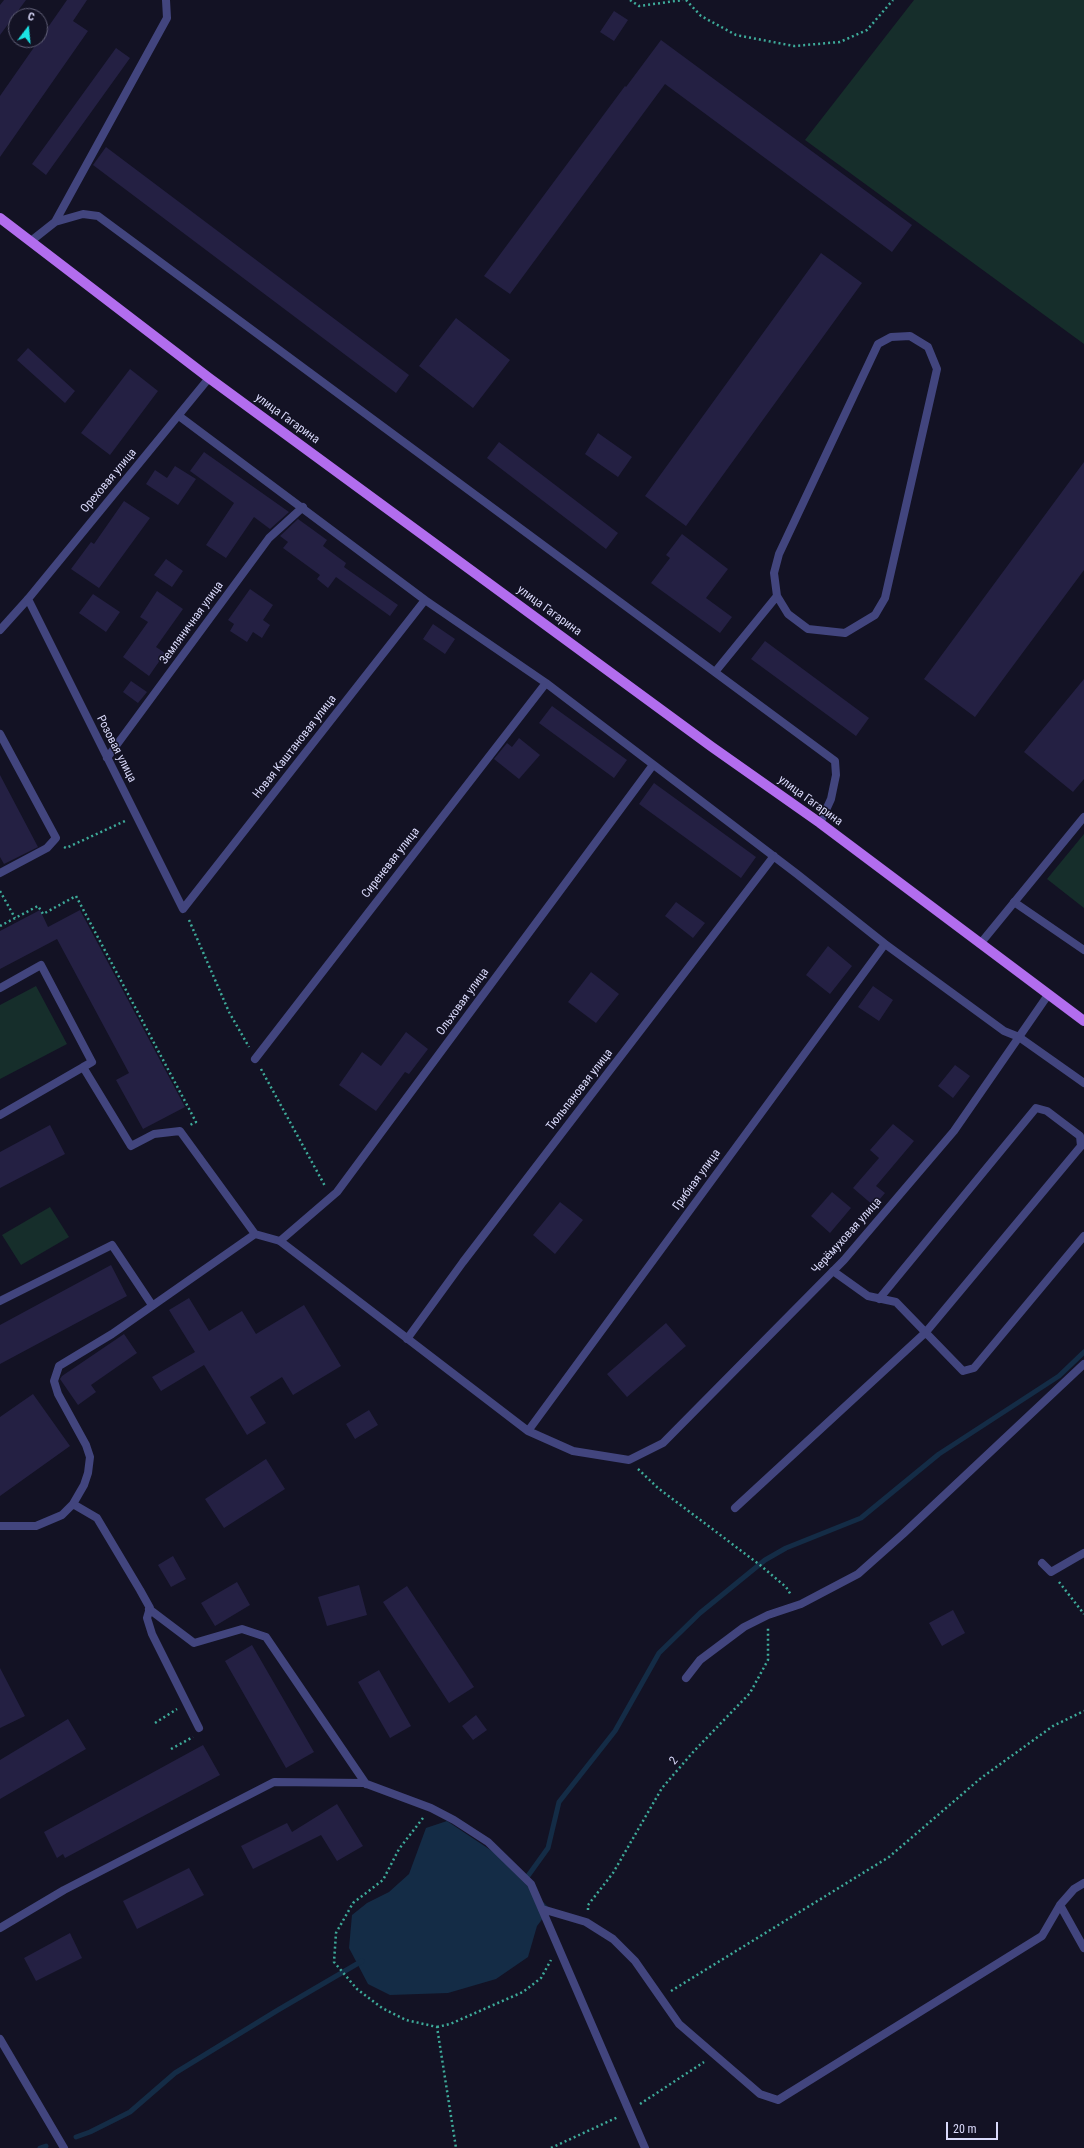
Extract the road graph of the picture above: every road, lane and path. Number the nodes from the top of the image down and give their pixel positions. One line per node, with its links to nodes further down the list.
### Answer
1 (166, 0): 7 (street)
2 (630, 0): 3 (path)
3 (683, 0)
4 (686, 0): 5 (path)
5 (893, 0)
6 (0, 218): 8 (main road, улица Гагарина)
7 (55, 222): 8 (street); 16 (street)
8 (30, 241): 9 (main road, улица Гагарина)
9 (208, 378): 10 (street, Ореховая улица); 23 (main road, улица Гагарина)
10 (179, 416): 11 (street); 13 (street, Ореховая улица)
11 (302, 508): 14 (street); 19 (street, Земляничная улица)
12 (777, 596): 12 (street); 16 (street)
13 (28, 599): 15 (street, Ореховая улица); 19 (street, Розовая улица)
14 (424, 600): 17 (street); 29 (street, Новая Каштановая улица)
15 (0, 630)
16 (715, 672): 23 (street)
17 (546, 683): 20 (street); 39 (street, Сиреневая улица)
18 (0, 734): 24 (street)
19 (107, 758): 21 (street, Розовая улица)
20 (654, 765): 25 (street); 46 (street, Ольховая улица)
21 (136, 816): 24 (path); 29 (street, Розовая улица)
22 (1084, 817): 28 (street)
23 (820, 823): 33 (main road, улица Гагарина)
24 (56, 838): 26 (street)
25 (774, 856): 32 (street); 52 (street, Тюльпановая улица)
26 (0, 873)
27 (0, 891): 30 (path)
28 (1014, 902): 33 (street); 34 (street)
29 (184, 909)
30 (15, 918): 31 (path); 43 (path)
31 (0, 926)
32 (885, 944): 38 (street); 54 (street, Грибная улица)
33 (980, 944): 36 (main road, улица Гагарина)
34 (1084, 950)
35 (0, 988): 40 (street)
36 (1048, 995): 37 (main road, улица Гагарина); 38 (street, Черёмуховая улица)
37 (1084, 1021)
38 (1019, 1037): 41 (street); 47 (street, Черёмуховая улица)
39 (255, 1059)
40 (92, 1062): 42 (street); 43 (street)
41 (1084, 1082)
42 (0, 1115)
43 (180, 1131): 44 (street)
44 (256, 1234): 46 (street); 50 (street)
45 (1084, 1236): 51 (street)
46 (280, 1241): 52 (street)
47 (833, 1271): 48 (street); 55 (street, Черёмуховая улица)
48 (879, 1299): 51 (street); 51 (street)
49 (0, 1300): 50 (street)
50 (152, 1305): 56 (street)
51 (926, 1332): 57 (street)
52 (406, 1339): 54 (street)
53 (1084, 1364): 65 (street)
54 (528, 1431): 55 (street)
55 (629, 1460): 62 (path)
56 (73, 1504): 58 (street); 63 (street)
57 (735, 1508)
58 (0, 1526)
59 (1084, 1552): 61 (street)
60 (1042, 1563): 61 (street)
61 (1051, 1572): 64 (path)
62 (786, 1587)
63 (149, 1609): 67 (street); 72 (street)
64 (1084, 1614)
65 (768, 1615): 66 (street); 77 (path, 2)
66 (686, 1678)
67 (187, 1703): 69 (path); 70 (street)
68 (1084, 1711): 81 (path)
69 (155, 1723)
70 (198, 1732): 71 (path)
71 (171, 1749)
72 (366, 1784): 73 (street); 78 (street)
73 (431, 1808): 76 (street); 82 (path)
74 (1084, 1883): 75 (street)
75 (1060, 1905): 79 (street); 81 (street)
76 (542, 1909): 77 (street); 86 (street)
77 (586, 1922): 81 (street)
78 (0, 1928)
79 (1084, 1948)
80 (554, 1954): 82 (path)
81 (661, 1998)
82 (437, 2028): 85 (path)
83 (0, 2039): 84 (street)
84 (64, 2148)
85 (456, 2148)
86 (645, 2148)

